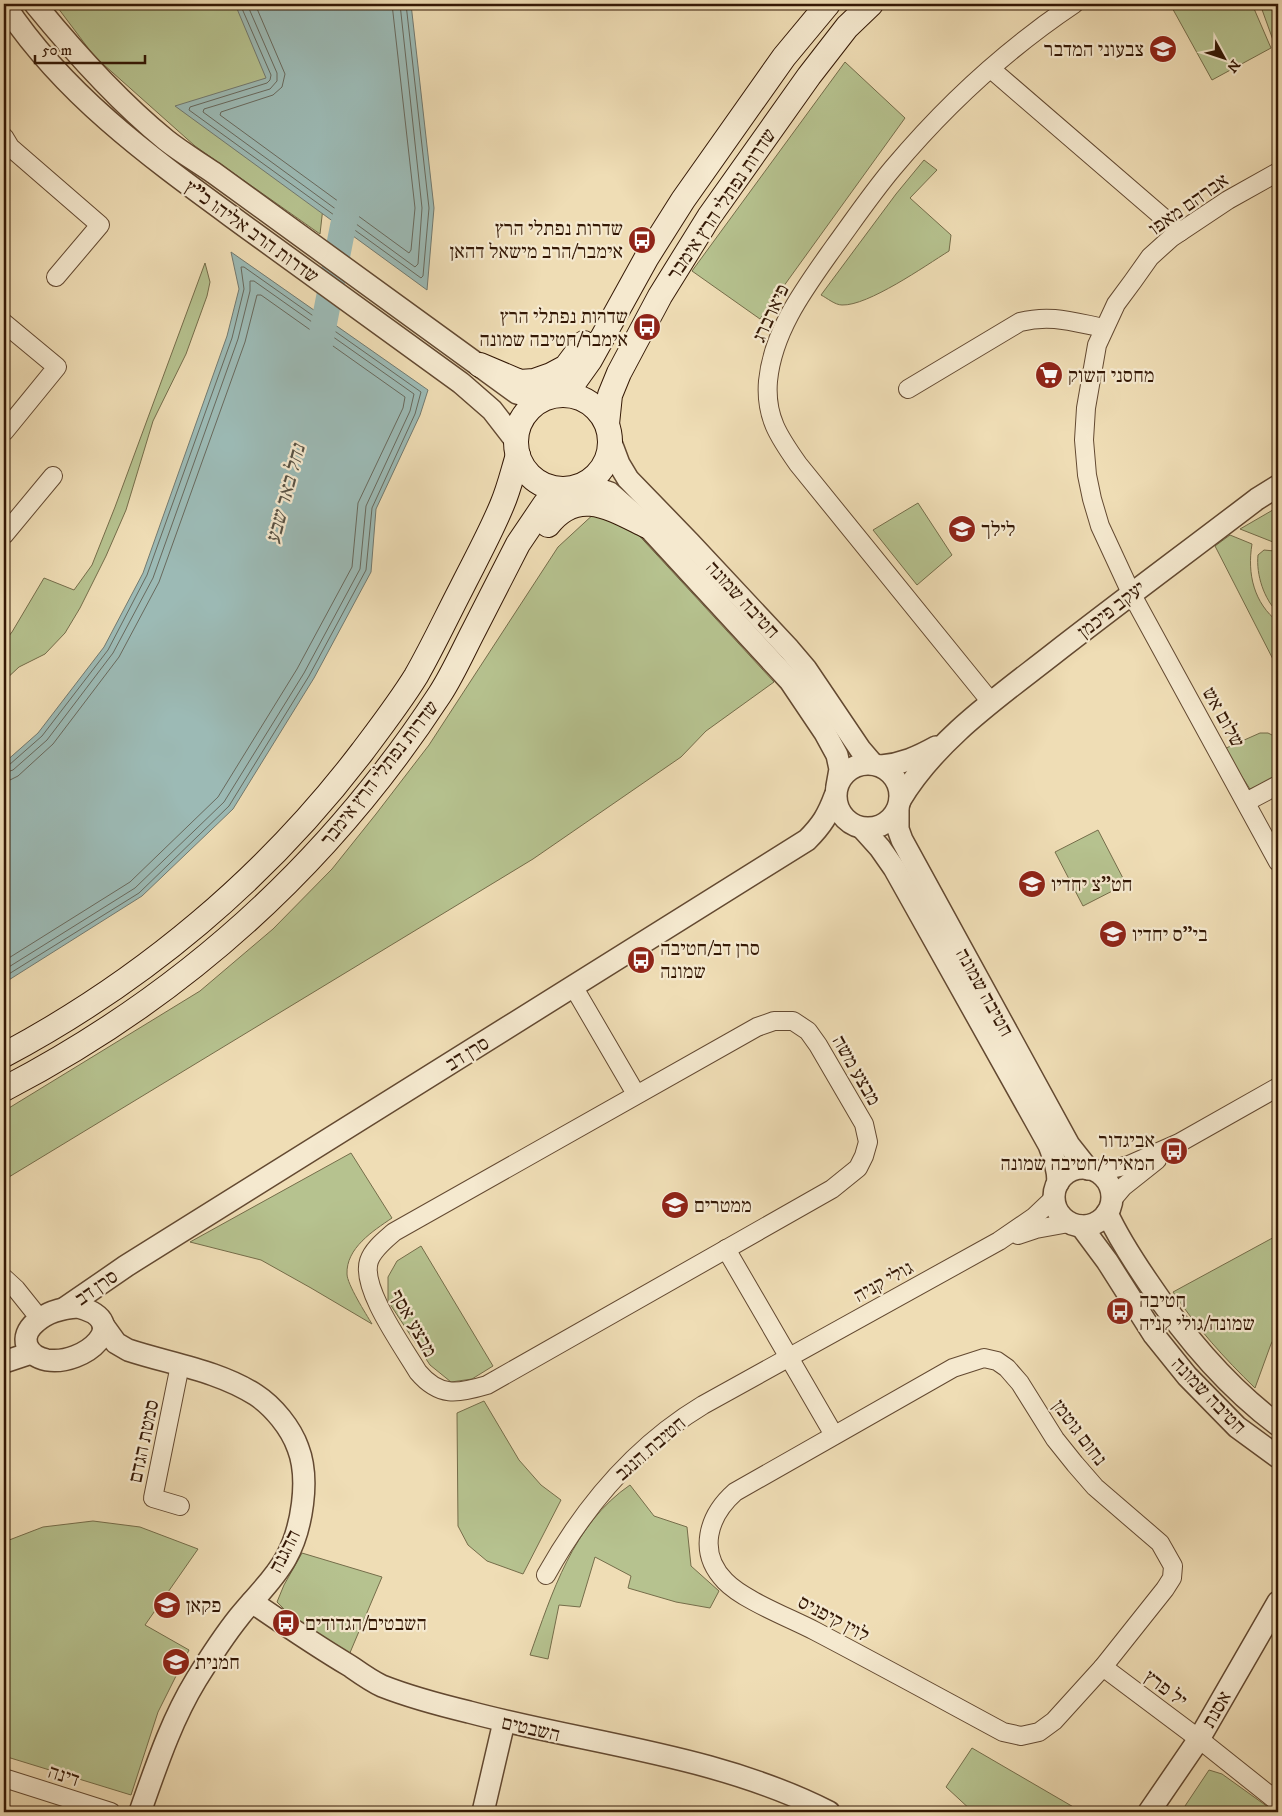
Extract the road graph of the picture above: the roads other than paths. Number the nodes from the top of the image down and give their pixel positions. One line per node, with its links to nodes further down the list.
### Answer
1 (4, 4): 19 (street, שדרות הרב אליהו כ"ץ)
2 (36, 4): 14 (street, שדרות הרב אליהו כ"ץ)
3 (828, 4): 10 (main road, שדרות נפתלי הרץ אימבר)
4 (871, 4): 18 (main road, שדרות נפתלי הרץ אימבר)
5 (1074, 4): 6 (street, פיארברג)
6 (992, 68): 9 (street); 27 (street, פיארברג)
7 (4, 137): 11 (street)
8 (1278, 172): 9 (street, אברהם מאפו)
9 (1180, 232): 13 (street, אברהם מאפו)
10 (647, 257): 14 (main road); 16 (main road, שדרות נפתלי הרץ אימבר)
11 (56, 277)
12 (4, 323): 17 (street)
13 (1104, 328): 15 (street); 25 (street, אברהם מאפו)
14 (475, 361): 16 (street, שדרות הרב אליהו כ"ץ)
15 (908, 389)
16 (557, 396): 18 (main road); 19 (main road)
17 (4, 432)
18 (608, 432): 21 (main road); 29 (street, חטיבה שמונה)
19 (517, 448): 21 (main road); 38 (main road, שדרות נפתלי הרץ אימבר)
20 (53, 476): 24 (street)
21 (576, 486): 23 (street, חטיבה שמונה); 26 (main road, שדרות נפתלי הרץ אימבר)
22 (1278, 486): 25 (street, יעקב פיכמן)
23 (647, 526): 26 (main road); 31 (street, חטיבה שמונה)
24 (4, 535)
25 (1131, 593): 27 (street, יעקב פיכמן); 32 (street, שלום אש)
26 (474, 631): 40 (main road, שדרות נפתלי הרץ אימבר)
27 (991, 702): 28 (street, יעקב פיכמן)
28 (949, 740): 29 (street, יעקב פיכמן); 33 (street, יעקב פיכמן)
29 (877, 765): 31 (street); 33 (street)
30 (1278, 785): 32 (street)
31 (836, 791): 34 (street); 35 (street, סרן דב)
32 (1246, 802): 36 (street, שלום אש)
33 (899, 805): 34 (street); 43 (street, חטיבה שמונה)
34 (858, 827): 35 (street, סרן דב); 44 (street, חטיבה שמונה)
35 (807, 840): 37 (street, סרן דב)
36 (1278, 862)
37 (573, 986): 41 (street); 49 (street, סרן דב)
38 (4, 1055)
39 (1278, 1087): 42 (street)
40 (4, 1089)
41 (636, 1094): 48 (street, מבצע משה); 48 (street, מבצע אסף)
42 (1179, 1143): 43 (street); 45 (street)
43 (1093, 1170): 44 (street); 45 (street)
44 (1056, 1190): 46 (street); 47 (street, גולי קניה)
45 (1109, 1207): 46 (street); 60 (street, חטיבה שמונה)
46 (1075, 1224): 47 (street, גולי קניה); 62 (street, חטיבה שמונה)
47 (998, 1241): 57 (street, גולי קניה)
48 (726, 1250): 57 (street)
49 (126, 1266): 51 (street, סרן דב); 53 (street, סרן דב)
50 (4, 1278): 52 (street)
51 (65, 1308): 52 (street); 53 (street)
52 (40, 1319): 55 (street)
53 (102, 1323): 54 (street); 56 (street, ההגנה)
54 (87, 1352): 55 (street); 56 (street, ההגנה)
55 (31, 1353): 58 (street)
56 (139, 1354): 59 (street, ההגנה)
57 (789, 1358): 61 (street); 64 (street, חטיבת הנגב)
58 (4, 1362)
59 (180, 1365): 63 (street, סמטת הגדם); 65 (street, ההגנה)
60 (1278, 1425)
61 (834, 1435): 67 (street, נחום גוטמן); 67 (street, לוין קיפניס)
62 (1278, 1457)
63 (180, 1506)
64 (546, 1575)
65 (252, 1602): 68 (street, השבטים); 73 (street, ההגנה)
66 (1278, 1602): 69 (street, אסנת)
67 (1103, 1667): 69 (street, יל פרץ)
68 (504, 1722): 74 (street); 75 (street, השבטים)
69 (1199, 1739): 71 (street, יל פרץ); 76 (street, אסנת)
70 (4, 1778): 72 (street, דינה)
71 (1277, 1797)
72 (111, 1812)
73 (140, 1812)
74 (483, 1812)
75 (829, 1812)
76 (1149, 1812)

